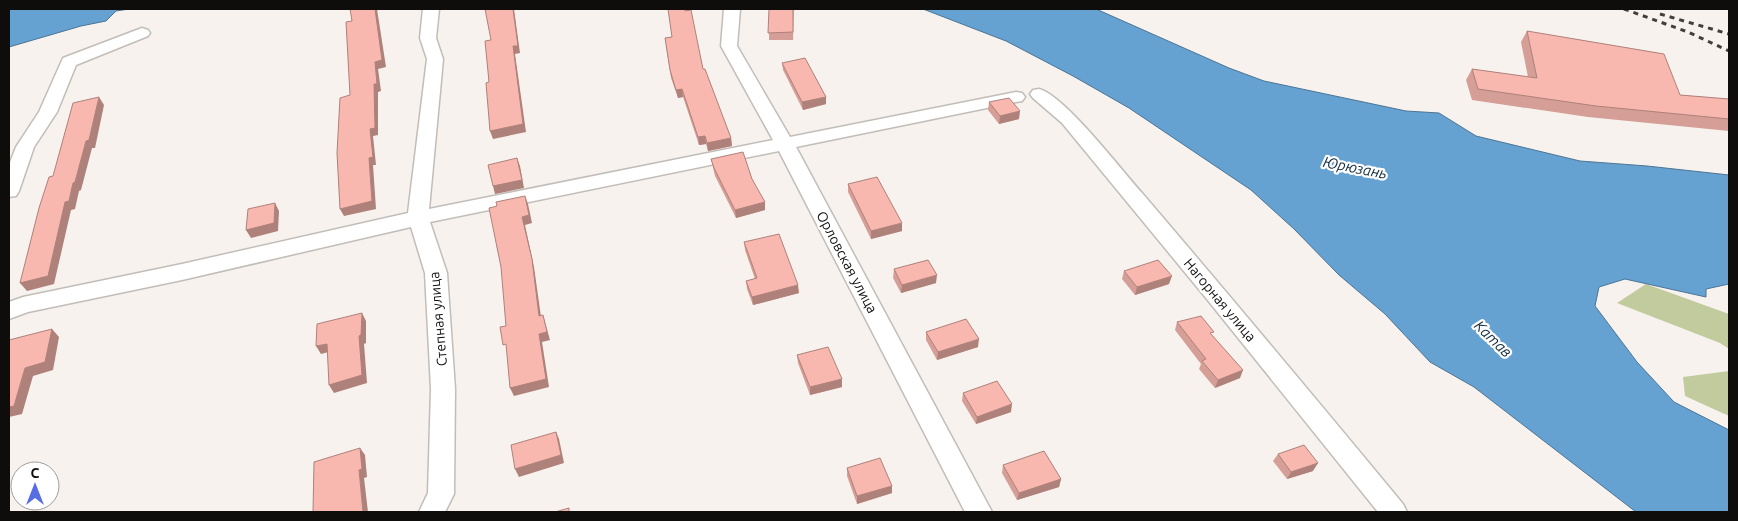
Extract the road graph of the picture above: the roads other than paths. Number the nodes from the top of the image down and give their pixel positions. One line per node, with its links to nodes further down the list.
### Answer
1 (432, 9): 8 (street, Степная улица)
2 (732, 9): 6 (street, Орловская улица)
3 (142, 32): 7 (street)
4 (1039, 94): 12 (street, Нагорная улица)
5 (1016, 97): 6 (street)
6 (784, 143): 8 (street); 11 (street, Орловская улица)
7 (9, 191)
8 (418, 218): 9 (street); 10 (street, Степная улица)
9 (9, 311)
10 (432, 512)
11 (979, 512)
12 (1394, 512)

